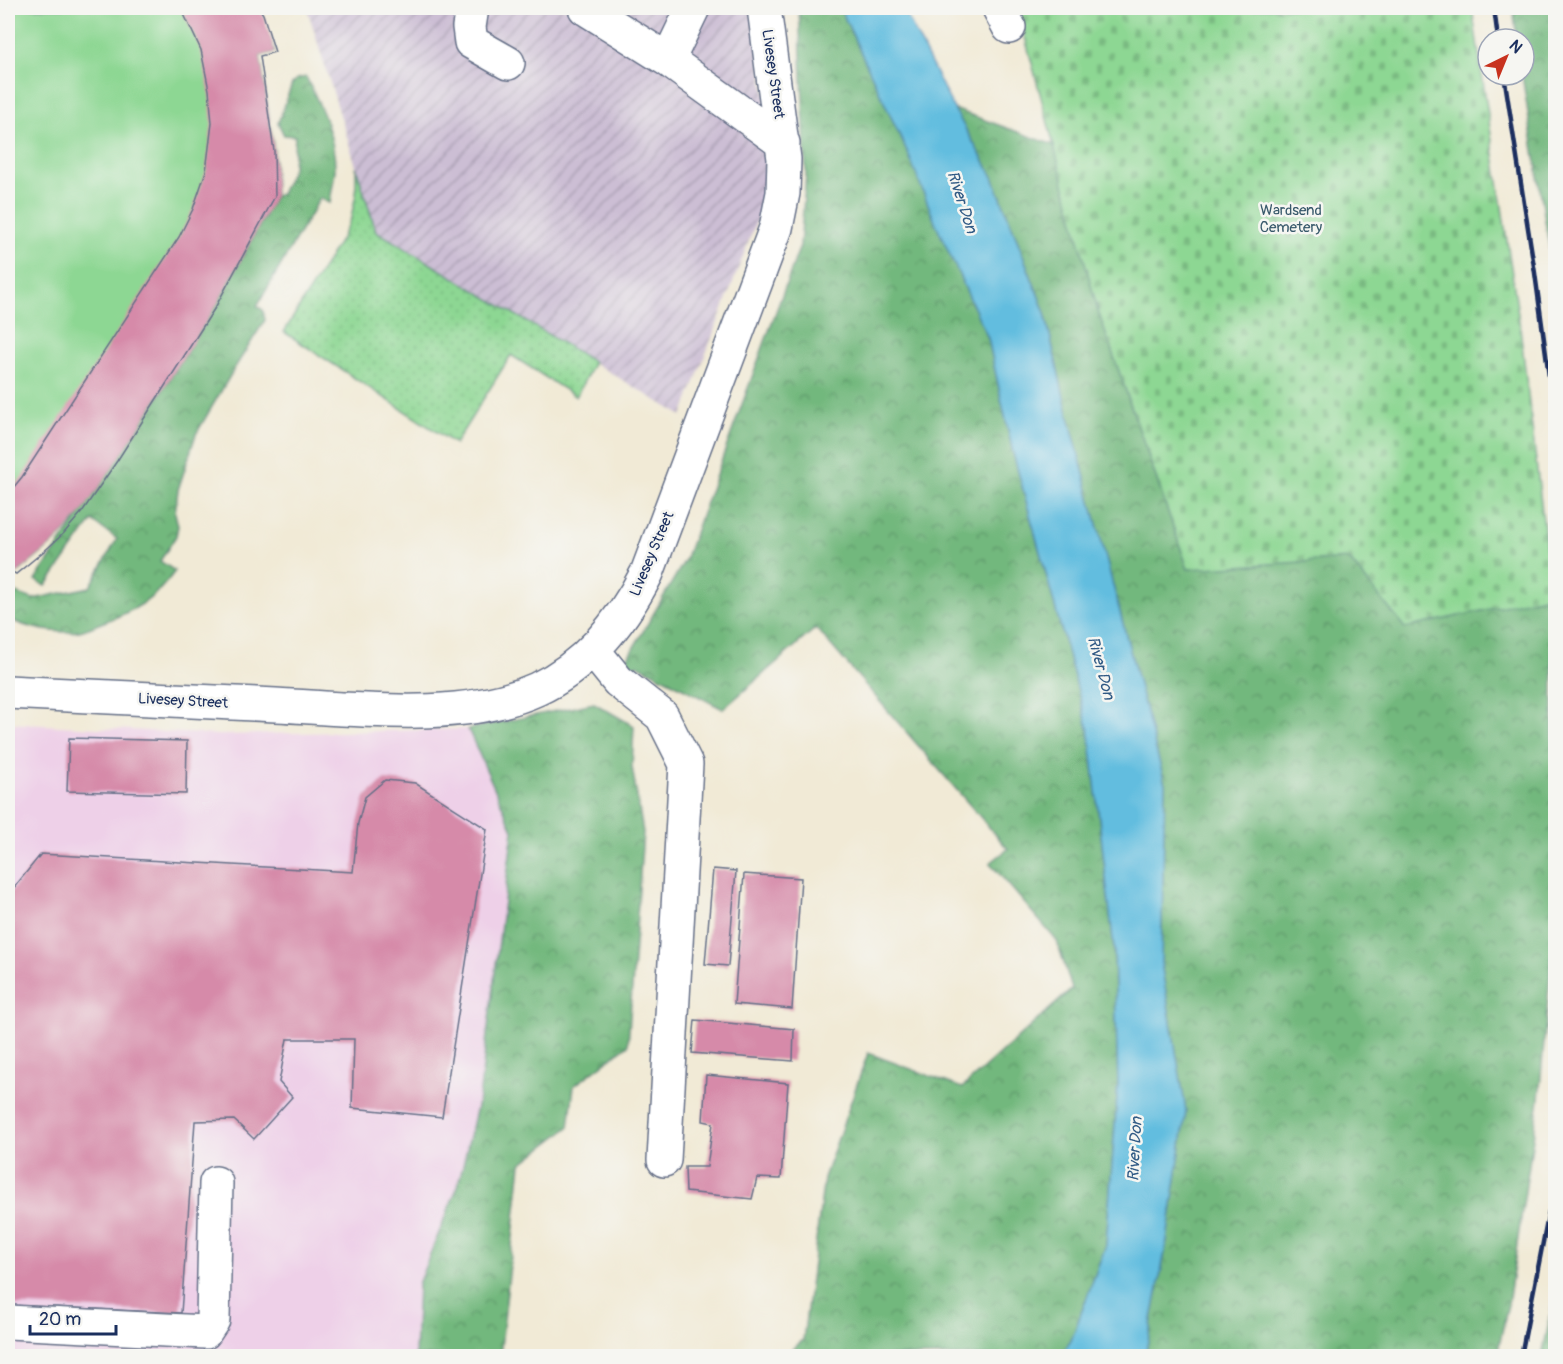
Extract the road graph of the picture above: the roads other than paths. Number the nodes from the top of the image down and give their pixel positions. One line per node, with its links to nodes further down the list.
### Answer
1 (472, 8): 6 (street)
2 (585, 8): 5 (street)
3 (693, 8): 5 (street)
4 (764, 8): 7 (street, Livesey Street)
5 (668, 60): 7 (street)
6 (508, 63)
7 (783, 144): 8 (street, Livesey Street)
8 (593, 650): 9 (street, Livesey Street); 10 (street)
9 (8, 693)
10 (664, 1160)
11 (216, 1183): 12 (street)
12 (8, 1323)

